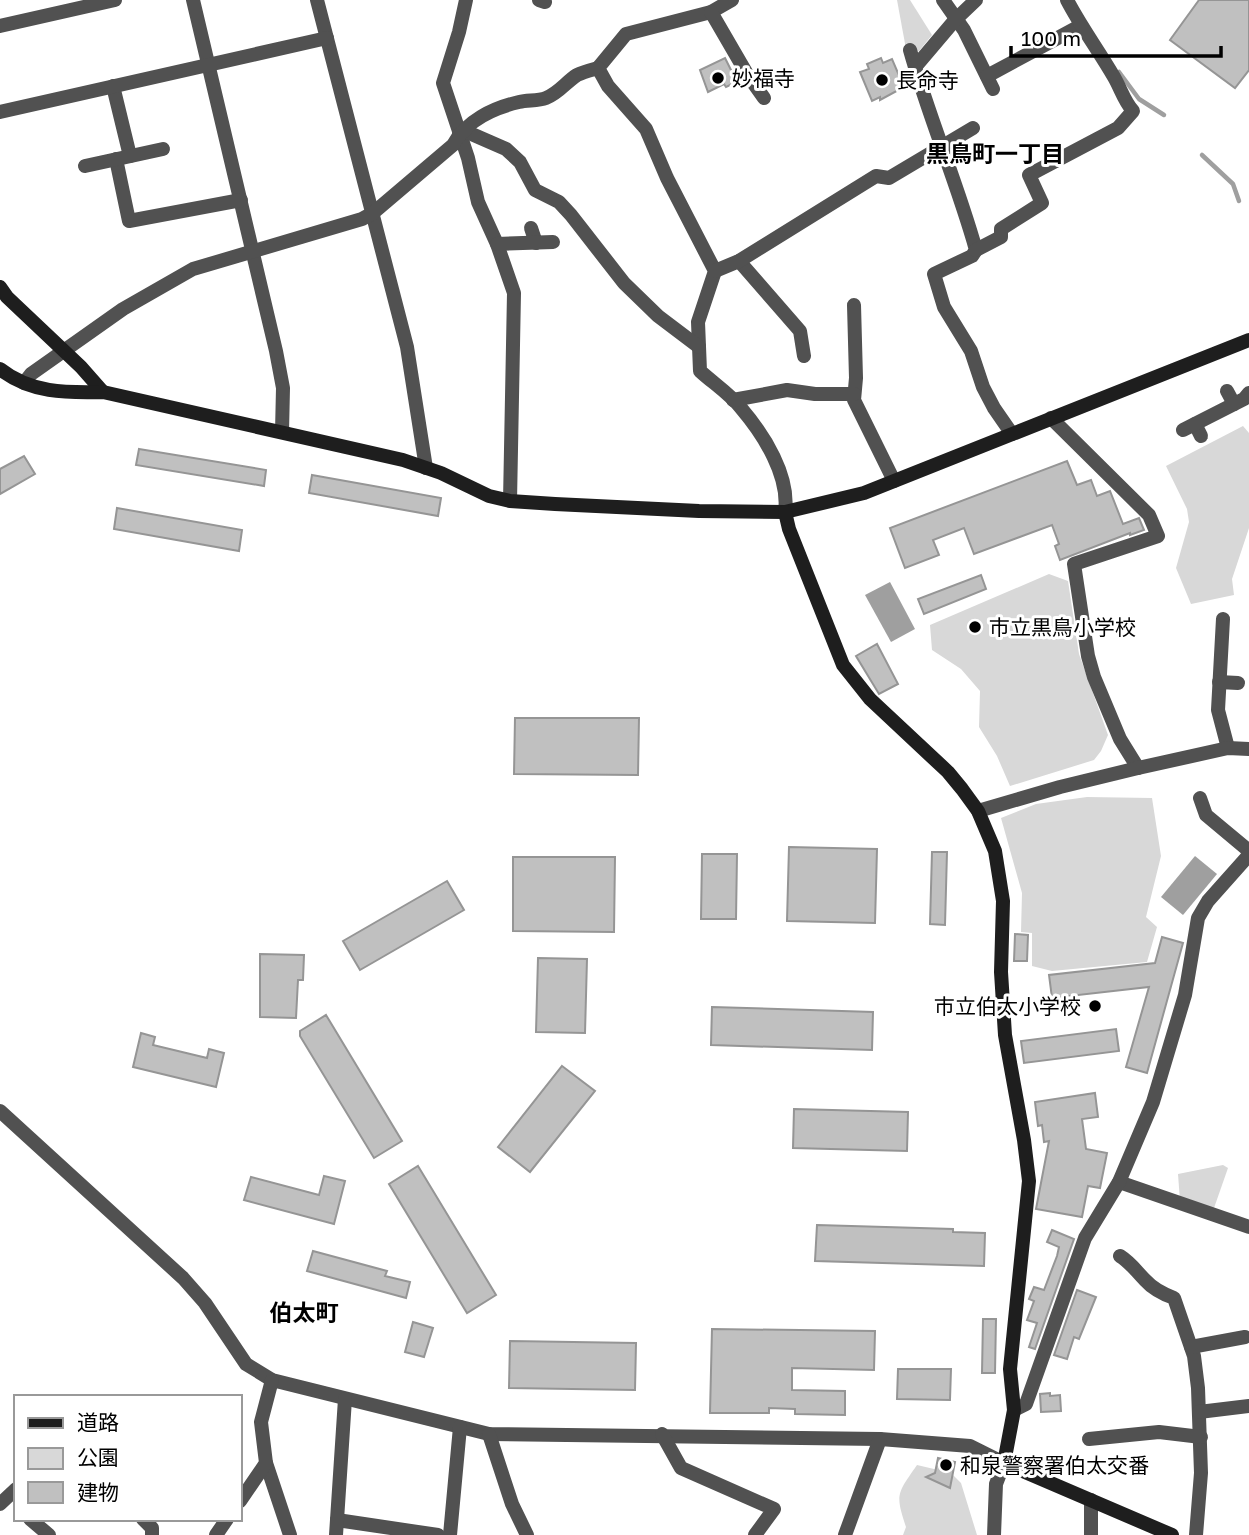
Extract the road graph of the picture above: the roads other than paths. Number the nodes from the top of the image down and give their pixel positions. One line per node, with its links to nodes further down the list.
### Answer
1 (115, 0): 11 (street)
2 (193, 0): 15 (street)
3 (317, 0): 13 (street)
4 (466, 0): 22 (street)
5 (732, 0): 9 (street)
6 (943, 0): 10 (street)
7 (976, 0): 10 (street)
8 (1067, 0): 12 (street)
9 (711, 12): 17 (street); 19 (street)
10 (955, 20): 12 (street); 16 (street)
11 (0, 26)
12 (1080, 26): 34 (street)
13 (327, 38): 15 (street); 29 (street)
14 (910, 50): 16 (street)
15 (207, 64): 18 (street); 28 (street)
16 (916, 66): 23 (street)
17 (598, 68): 22 (street); 37 (street)
18 (113, 86): 20 (street); 25 (street)
19 (764, 98)
20 (0, 112)
21 (972, 128): 23 (street)
22 (459, 134): 29 (street); 33 (street); 41 (street)
23 (940, 147): 34 (street); 36 (street)
24 (163, 149): 25 (street)
25 (131, 156): 26 (street)
26 (116, 159): 27 (street); 28 (street)
27 (85, 166)
28 (241, 200): 35 (street)
29 (373, 213): 35 (street); 54 (street)
30 (531, 228): 32 (street)
31 (553, 242): 32 (street)
32 (536, 243): 33 (street)
33 (497, 244): 56 (street)
34 (976, 250): 53 (street)
35 (252, 251): 42 (street); 52 (street)
36 (739, 261): 37 (street); 43 (street)
37 (715, 271): 41 (street)
38 (0, 287): 42 (street)
39 (854, 305): 48 (street)
40 (1249, 340): 50 (street)
41 (699, 347): 49 (street)
42 (65, 351): 45 (street); 46 (street)
43 (804, 356)
44 (0, 369): 45 (street)
45 (24, 383): 46 (street)
46 (103, 392): 52 (street)
47 (1249, 393): 51 (street)
48 (854, 394): 49 (street); 55 (street)
49 (733, 400): 57 (street)
50 (1051, 418): 53 (street); 63 (street)
51 (1193, 430)
52 (282, 432): 54 (street)
53 (1012, 434): 55 (street)
54 (426, 468): 56 (street)
55 (894, 481): 57 (street)
56 (510, 501): 57 (street)
57 (785, 512): 65 (street)
58 (1223, 619): 59 (street)
59 (1219, 682): 60 (street); 61 (street)
60 (1238, 683)
61 (1228, 748): 62 (street); 63 (street)
62 (1249, 748)
63 (1138, 768): 65 (street)
64 (1200, 798): 66 (street)
65 (978, 811): 76 (street)
66 (1249, 853): 68 (street)
67 (0, 1111): 73 (street)
68 (1119, 1182): 69 (street); 76 (street)
69 (1249, 1227)
70 (1120, 1256): 72 (street)
71 (1245, 1338): 72 (street)
72 (1191, 1347): 77 (street)
73 (272, 1380): 74 (street); 84 (street)
74 (345, 1399): 78 (street); 89 (street)
75 (1249, 1406): 77 (street)
76 (1014, 1410): 85 (street)
77 (1199, 1412): 81 (street)
78 (460, 1427): 79 (street); 94 (street)
79 (489, 1434): 80 (street); 95 (street)
80 (662, 1434): 82 (street); 96 (street)
81 (1201, 1437): 83 (street); 100 (street)
82 (880, 1438): 85 (street); 97 (street)
83 (1089, 1439)
84 (266, 1463): 86 (street); 92 (street)
85 (1004, 1463): 87 (street); 98 (street)
86 (242, 1498)
87 (1091, 1500): 90 (street); 99 (street)
88 (32, 1521): 91 (street)
89 (336, 1528): 93 (street)
90 (1169, 1534)
91 (49, 1535)
92 (290, 1535)
93 (438, 1535)
94 (450, 1535)
95 (527, 1535)
96 (755, 1535)
97 (845, 1535)
98 (994, 1535)
99 (1091, 1535)
100 (1196, 1535)

